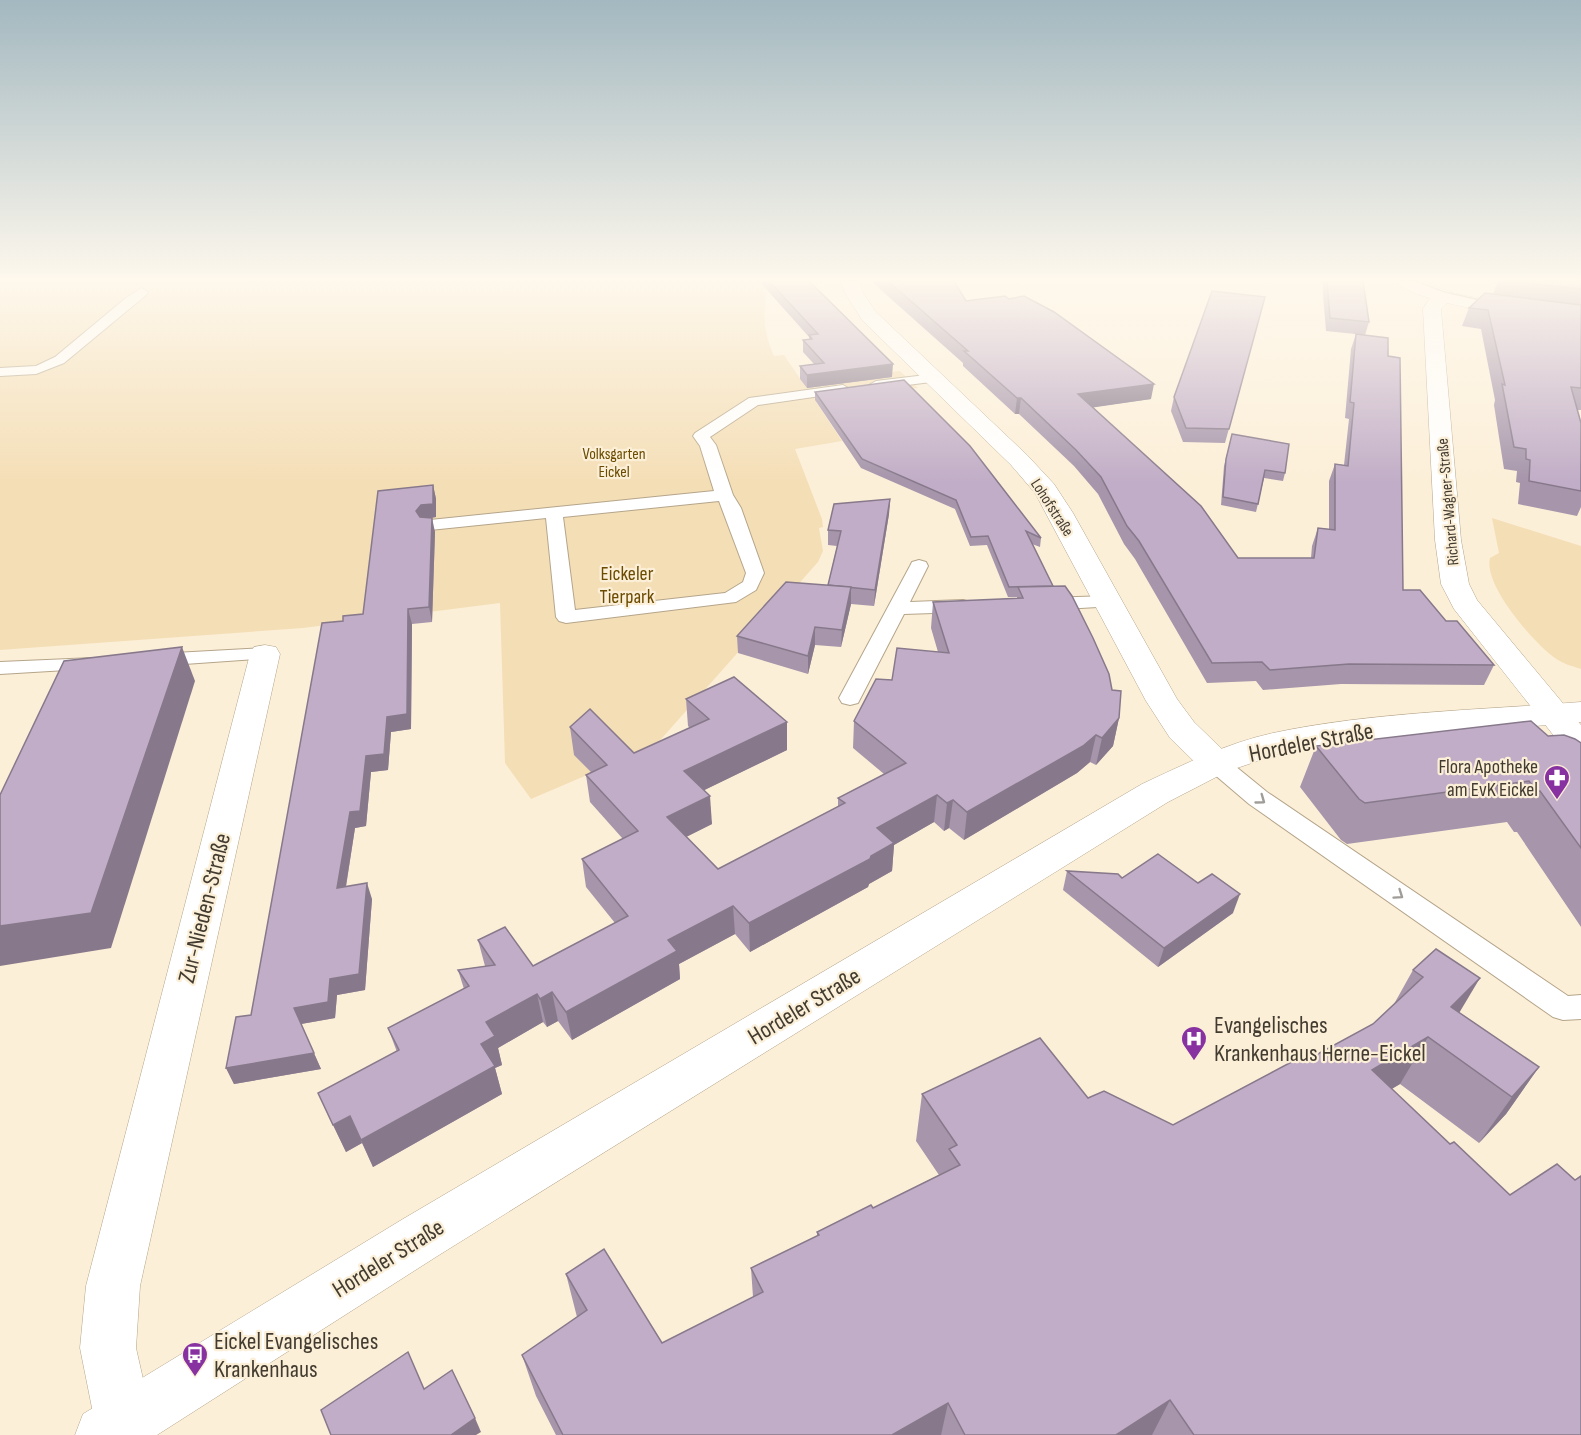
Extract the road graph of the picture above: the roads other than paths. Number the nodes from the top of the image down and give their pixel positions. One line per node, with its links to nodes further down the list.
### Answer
1 (75, 348): 4 (lane)
2 (903, 348): 5 (street, Lohofstraße)
3 (1435, 348): 19 (street, Richard-Wagner-Straße)
4 (0, 372)
5 (934, 378): 6 (lane); 10 (street, Lohofstraße)
6 (724, 495): 7 (lane); 7 (lane)
7 (554, 512): 8 (lane)
8 (430, 525)
9 (919, 566): 13 (lane)
10 (1108, 602): 11 (lane); 21 (street, Lohofstraße)
11 (1027, 604)
12 (981, 606): 13 (lane)
13 (897, 608): 18 (lane)
14 (265, 654): 15 (lane, Zur-Nieden-Straße); 23 (street, Zur-Nieden-Straße)
15 (140, 661)
16 (116, 663): 17 (lane)
17 (0, 668)
18 (850, 698)
19 (1568, 713): 20 (street, Richard-Wagner-Straße); 21 (street, Hordeler Straße)
20 (1581, 747)
21 (1216, 763): 22 (lane, one-way to 22); 23 (street, Hordeler Straße)
22 (1581, 1007)
23 (114, 1429)

